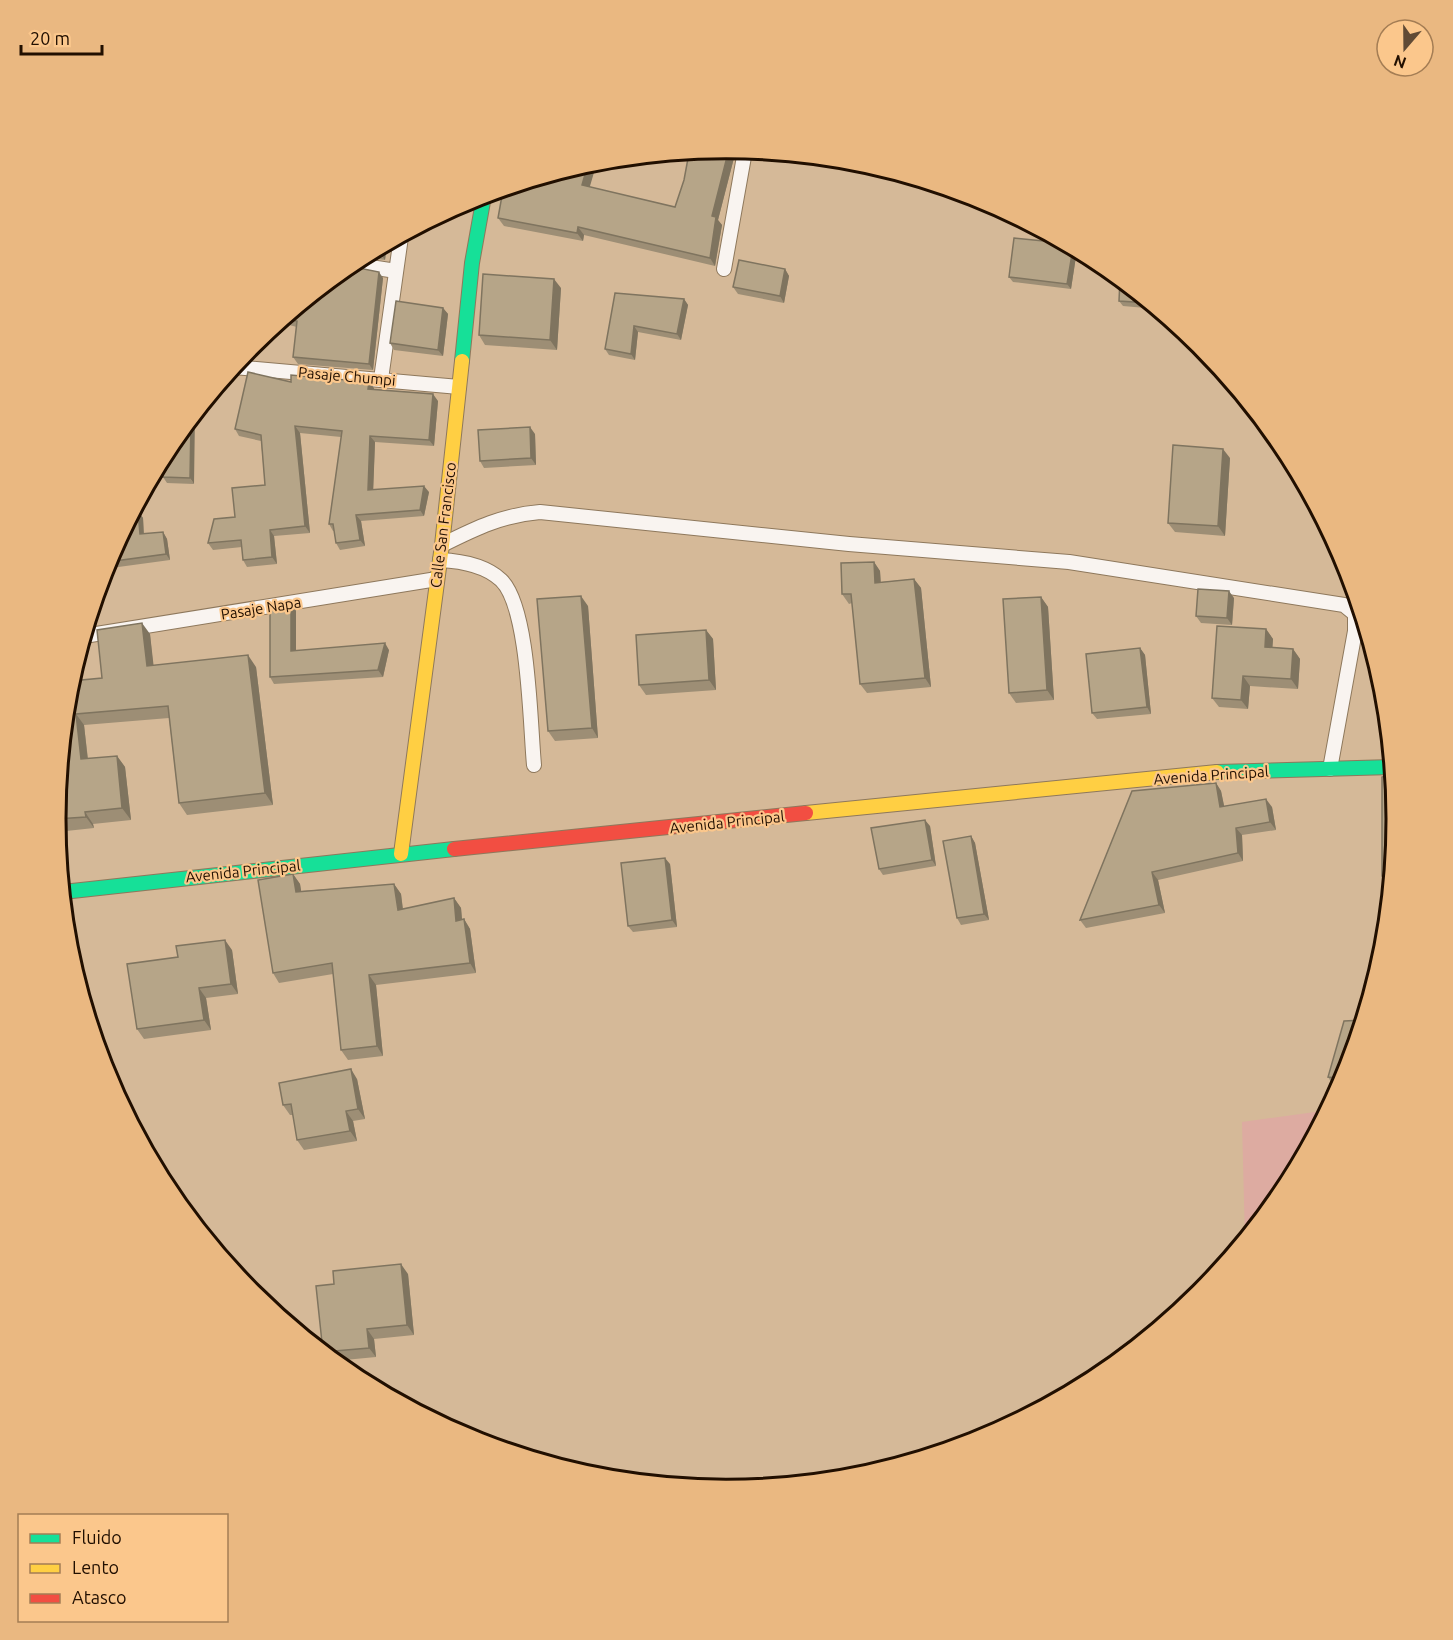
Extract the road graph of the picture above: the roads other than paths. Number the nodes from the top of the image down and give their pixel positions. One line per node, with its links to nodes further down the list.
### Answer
1 (744, 160): 5 (lane)
2 (482, 207): 9 (main road, Calle San Francisco)
3 (400, 246): 6 (lane)
4 (367, 266): 6 (lane)
5 (724, 269)
6 (396, 271): 8 (lane)
7 (245, 368): 8 (lane, Pasaje Chumpi)
8 (381, 379): 9 (lane, Pasaje Chumpi)
9 (459, 387): 10 (main road, Calle San Francisco)
10 (442, 545): 11 (main road, Calle San Francisco); 13 (lane)
11 (440, 560): 12 (main road, Calle San Francisco); 16 (lane)
12 (437, 579): 15 (lane, Pasaje Napa); 19 (main road, Calle San Francisco)
13 (1353, 613)
14 (1355, 618): 18 (lane)
15 (93, 635)
16 (534, 765)
17 (1385, 767): 18 (main road, Avenida Principal)
18 (1330, 769): 19 (main road, Avenida Principal)
19 (401, 854): 20 (main road, Avenida Principal)
20 (70, 891)

